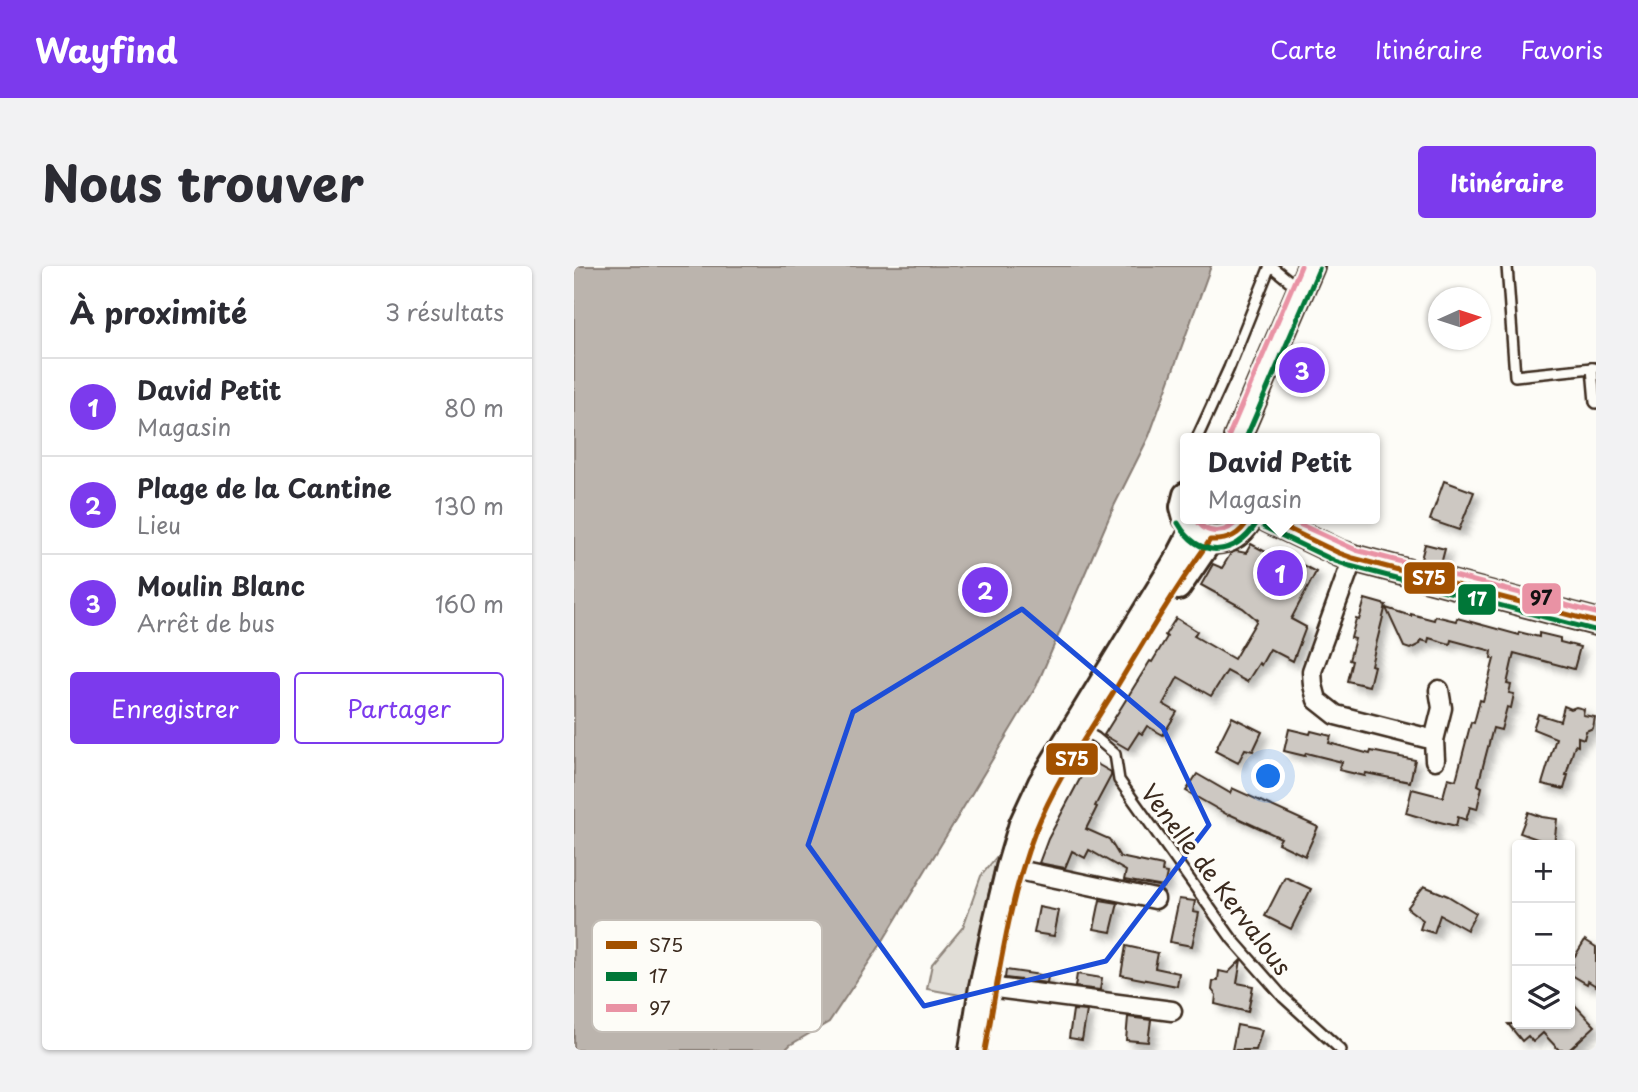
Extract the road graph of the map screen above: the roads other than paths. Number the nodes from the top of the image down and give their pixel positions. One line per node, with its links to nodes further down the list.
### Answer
1 (1271, 266): 5 (lane); 9 (lane)
2 (1311, 266): 5 (main road)
3 (1326, 266): 6 (main road)
4 (1507, 266): 7 (lane)
5 (1300, 290): 6 (lane); 10 (main road)
6 (1289, 358): 11 (main road)
7 (1594, 368): 8 (lane)
8 (1596, 403)
9 (1198, 433)
10 (1239, 433)
11 (1257, 433)
12 (1246, 524): 14 (main road)
13 (1278, 524): 15 (main road)
14 (1193, 527): 18 (main road)
15 (1353, 558): 16 (main road); 19 (street)
16 (1596, 622)
17 (1439, 690): 19 (street)
18 (1081, 730): 21 (main road); 27 (lane, Venelle de Kervalous)
19 (1434, 740): 20 (street)
20 (1435, 760)
21 (1015, 870): 22 (street); 23 (main road); 25 (main road)
22 (1156, 900)
23 (996, 988): 24 (street); 26 (main road)
24 (1172, 1011)
25 (972, 1050)
26 (985, 1050)
27 (1341, 1050)

